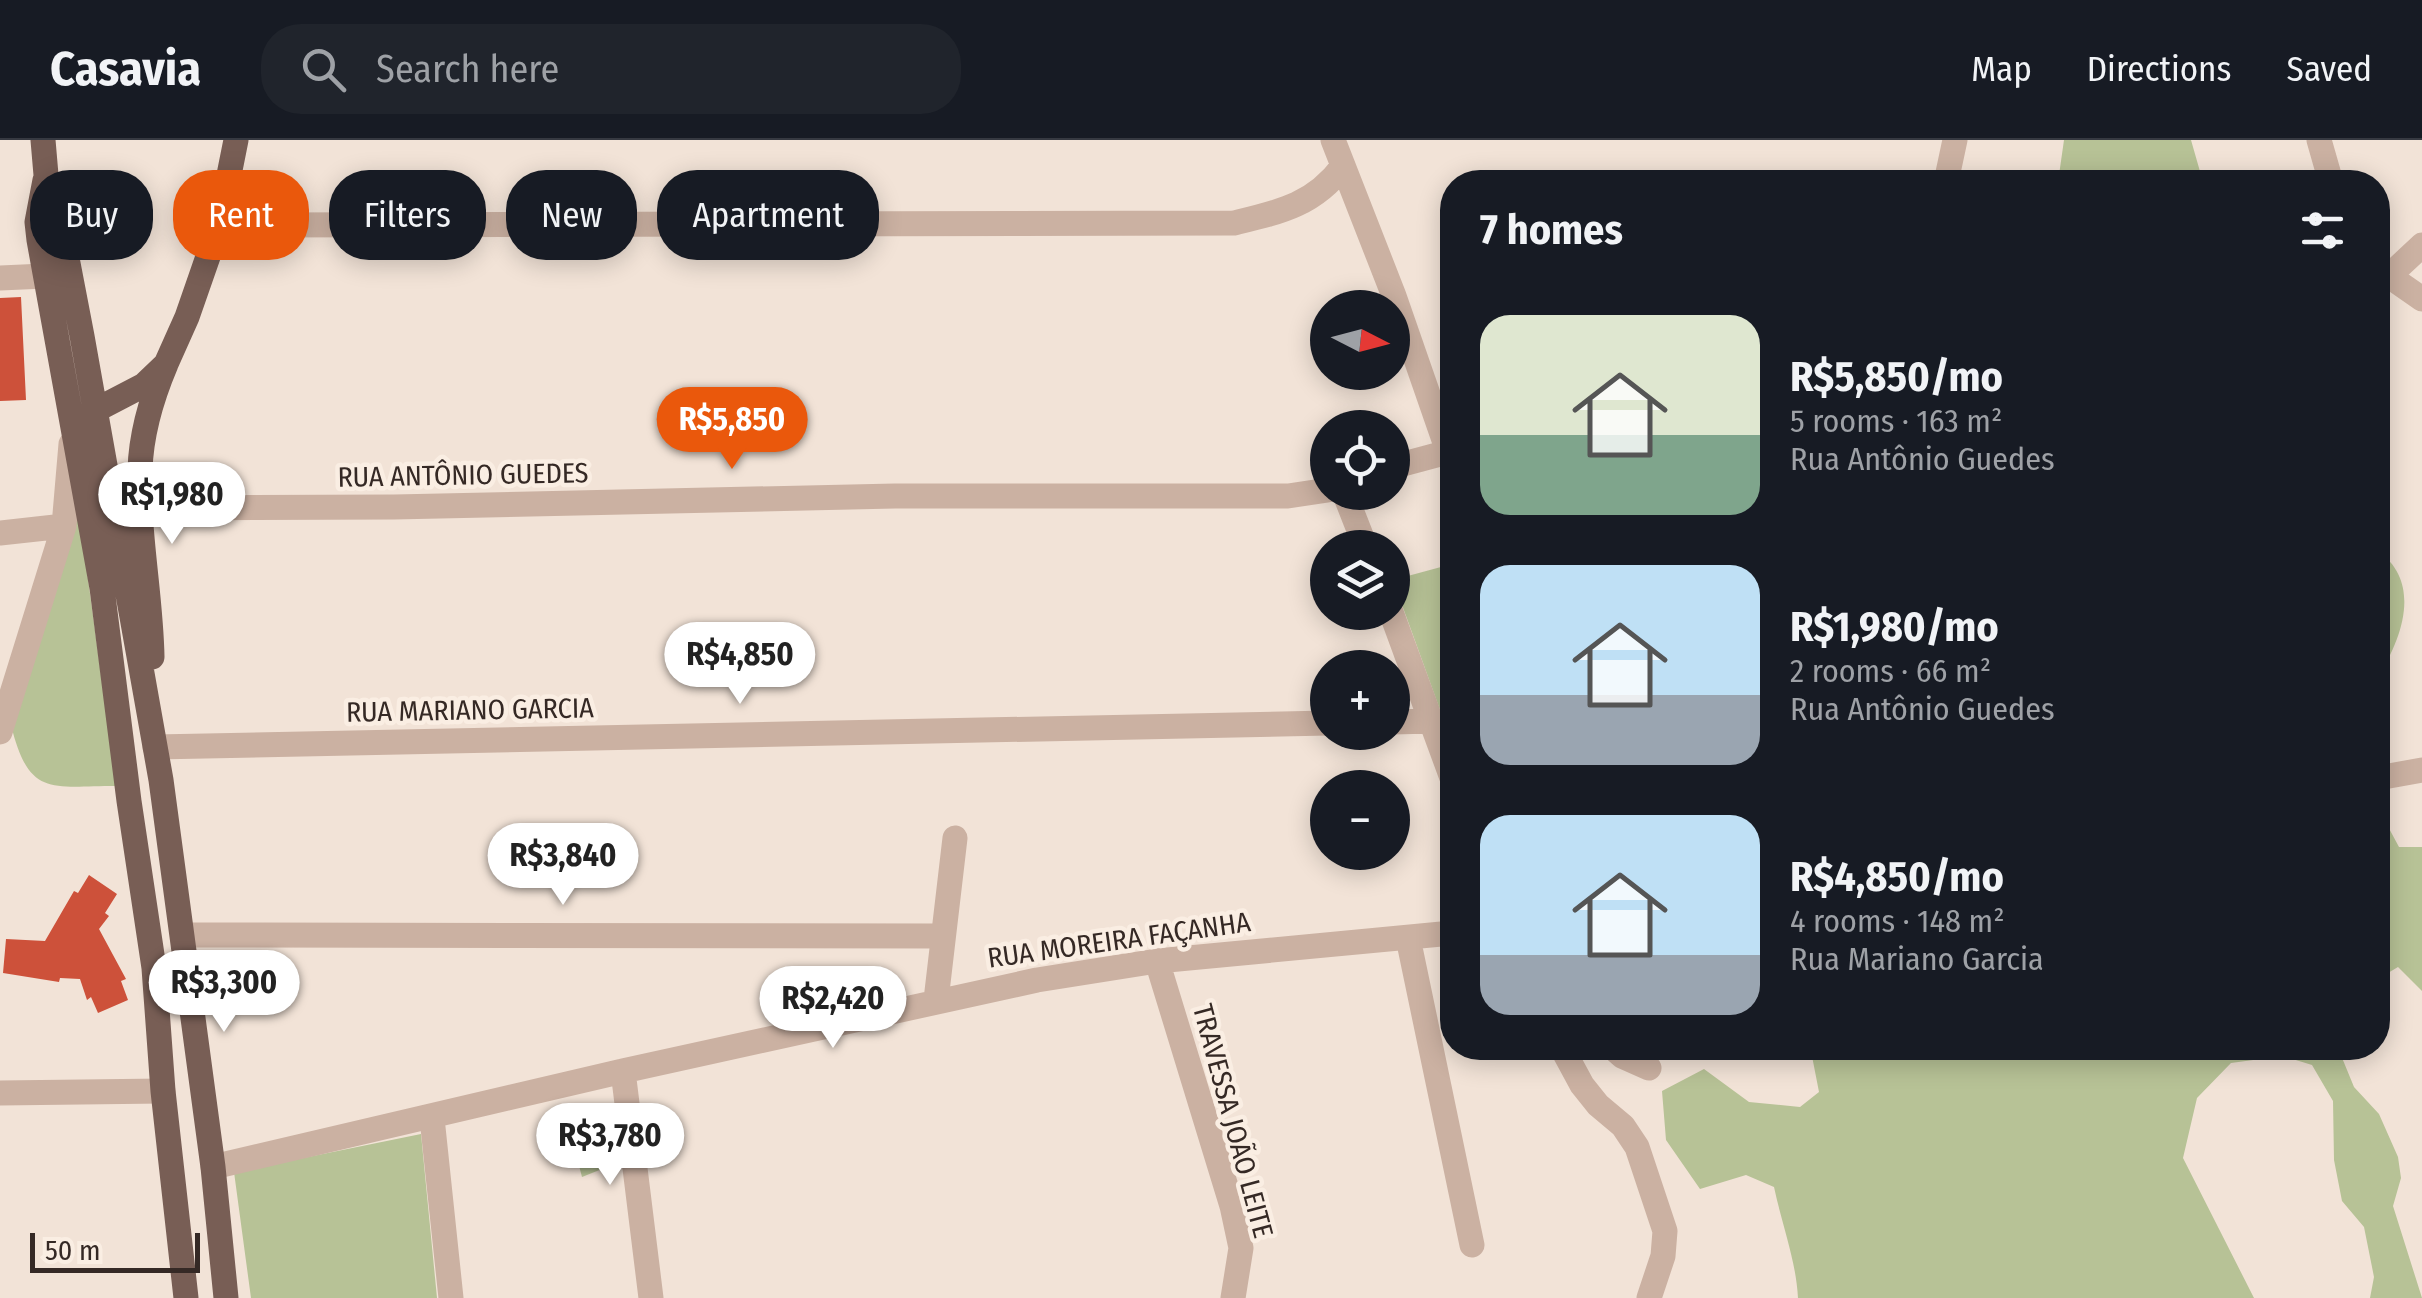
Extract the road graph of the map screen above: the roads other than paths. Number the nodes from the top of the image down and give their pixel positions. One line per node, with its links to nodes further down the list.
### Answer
1 (43, 140): 7 (main road)
2 (236, 140): 8 (main road)
3 (1333, 140): 6 (street)
4 (1955, 140): 9 (street)
5 (2319, 140): 10 (street)
6 (1343, 166): 11 (street); 22 (street)
7 (46, 170)
8 (230, 170)
9 (1949, 170)
10 (2328, 170)
11 (309, 225)
12 (2422, 246): 16 (street)
13 (43, 260): 17 (main road)
14 (65, 260): 24 (main road)
15 (207, 260): 21 (main road)
16 (2390, 267)
17 (45, 276): 19 (street); 24 (main road)
18 (2390, 277): 20 (street)
19 (0, 278)
20 (2422, 298)
21 (166, 364): 24 (main road); 29 (main road)
22 (1425, 391): 23 (street); 25 (street)
23 (1440, 391)
24 (84, 412): 30 (street); 37 (main road); 52 (main road)
25 (1440, 431)
26 (1440, 459): 27 (street)
27 (1410, 464)
28 (1310, 493): 29 (street, RUA ANTÔNIO GUEDES)
29 (140, 508): 37 (main road)
30 (64, 526): 31 (street); 36 (street)
31 (0, 534)
32 (1398, 630): 33 (street)
33 (1434, 721): 34 (street); 38 (street)
34 (1410, 722)
35 (1310, 723): 37 (street, RUA MARIANO GARCIA)
36 (0, 732)
37 (152, 734): 43 (main road)
38 (1440, 740)
39 (2422, 770): 40 (street)
40 (2390, 776)
41 (954, 838): 44 (street)
42 (1440, 934): 45 (street, RUA MOREIRA FAÇANHA)
43 (183, 935): 44 (street); 55 (main road)
44 (942, 936): 47 (street)
45 (1408, 938): 46 (street, RUA MOREIRA FAÇANHA); 56 (street)
46 (1157, 961): 47 (street, RUA MOREIRA FAÇANHA); 61 (street, TRAVESSA JOÃO LEITE)
47 (936, 1000): 51 (street, RUA MOREIRA FAÇANHA)
48 (1568, 1060): 62 (street)
49 (1631, 1060): 50 (street)
50 (1649, 1068)
51 (623, 1070): 54 (street, RUA MOREIRA FAÇANHA); 60 (street)
52 (163, 1091): 53 (street); 57 (main road)
53 (0, 1092)
54 (432, 1118): 55 (street, RUA MOREIRA FAÇANHA); 59 (street)
55 (214, 1167): 58 (main road)
56 (1472, 1245)
57 (186, 1298)
58 (226, 1298)
59 (451, 1298)
60 (651, 1298)
61 (1233, 1298)
62 (1649, 1298)

